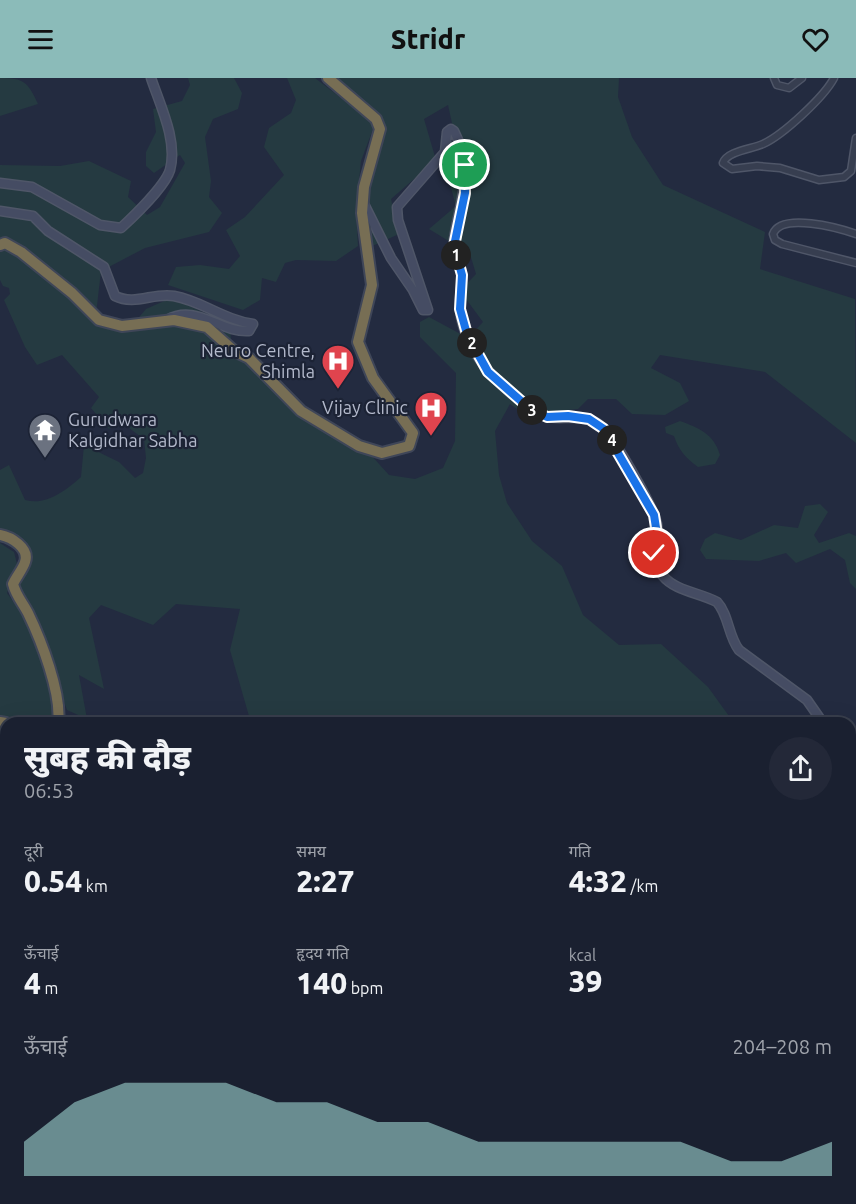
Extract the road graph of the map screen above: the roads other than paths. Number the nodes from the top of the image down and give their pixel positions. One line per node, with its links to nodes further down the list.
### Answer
1 (151, 78): 7 (street)
2 (328, 78): 8 (highway)
3 (774, 78): 4 (street)
4 (802, 78)
5 (834, 78): 6 (street)
6 (856, 138)
7 (0, 183)
8 (363, 201): 13 (highway); 16 (street)
9 (0, 211): 13 (street)
10 (856, 234): 12 (street)
11 (0, 245): 13 (highway)
12 (856, 263)
13 (164, 321)
14 (0, 535): 15 (highway)
15 (58, 717)
16 (819, 717)

